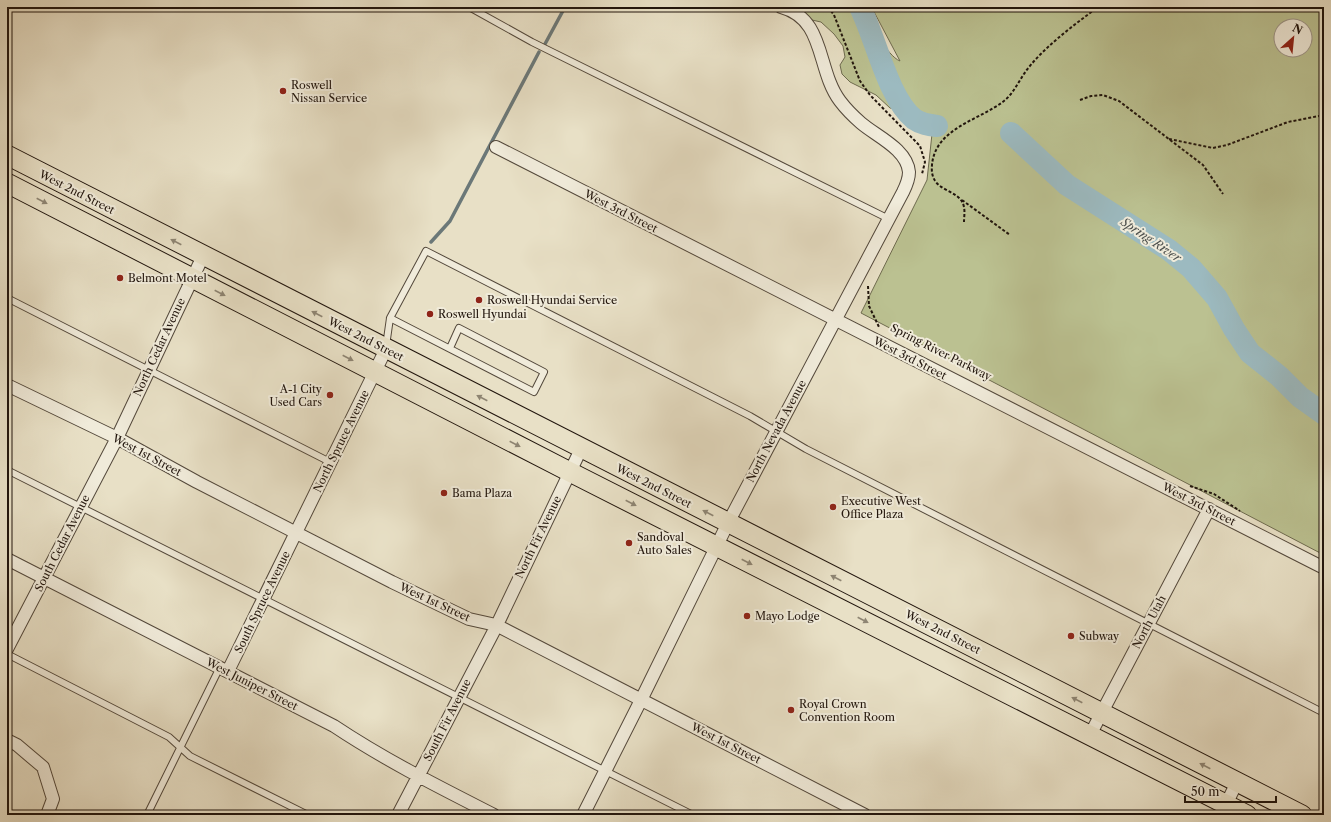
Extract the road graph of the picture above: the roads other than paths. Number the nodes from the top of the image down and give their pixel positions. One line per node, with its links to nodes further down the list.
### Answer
1 (469, 7): 6 (lane)
2 (781, 7): 6 (street, North Nevada Avenue)
3 (496, 147): 11 (street, West 3rd Street)
4 (7, 156): 7 (main road, West 2nd Street, one-way to 4)
5 (7, 184): 8 (main road, one-way to 8)
6 (889, 219): 11 (street, North Nevada Avenue)
7 (203, 256): 8 (street, North Cedar Avenue); 13 (main road, West 2nd Street, one-way to 7)
8 (192, 278): 14 (street, North Cedar Avenue); 15 (main road, one-way to 15)
9 (7, 298): 14 (lane)
10 (390, 318): 12 (lane); 13 (lane); 17 (lane)
11 (835, 320): 17 (street, North Nevada Avenue); 24 (street, West 3rd Street)
12 (450, 348): 12 (lane)
13 (386, 349): 15 (street, North Spruce Avenue); 19 (main road, West 2nd Street, one-way to 13)
14 (149, 370): 18 (street, North Cedar Avenue); 20 (lane)
15 (374, 371): 20 (street, North Spruce Avenue); 22 (main road, one-way to 22)
16 (7, 385): 18 (street, West 1st Street)
17 (776, 431): 25 (street, North Nevada Avenue); 33 (lane)
18 (117, 438): 23 (street, South Cedar Avenue); 26 (street, West 1st Street)
19 (581, 449): 22 (street, North Fir Avenue); 25 (main road, West 2nd Street, one-way to 19)
20 (330, 462): 26 (street, North Spruce Avenue)
21 (7, 470): 23 (lane)
22 (570, 472): 27 (main road, one-way to 27); 32 (street, North Fir Avenue)
23 (80, 507): 30 (street, South Cedar Avenue); 31 (lane)
24 (1209, 509): 29 (street, West 3rd Street); 33 (street, North Utah)
25 (728, 523): 27 (street, North Nevada Avenue); 39 (main road, West 2nd Street, one-way to 25)
26 (296, 532): 31 (street, South Spruce Avenue); 32 (street, West 1st Street)
27 (716, 546): 38 (street, North Nevada Avenue); 41 (main road, one-way to 41)
28 (7, 559): 30 (street, West Juniper Street)
29 (1324, 568)
30 (44, 578): 34 (street, South Cedar Avenue); 36 (street, West Juniper Street)
31 (264, 598): 36 (street, South Spruce Avenue); 37 (lane)
32 (496, 624): 37 (street, South Fir Avenue); 38 (street, West 1st Street)
33 (1148, 624): 39 (street, North Utah); 40 (lane)
34 (7, 649)
35 (7, 654): 43 (lane)
36 (224, 669): 43 (lane); 45 (street, West Juniper Street)
37 (459, 696): 44 (lane); 45 (street, South Fir Avenue)
38 (641, 700): 44 (street, North Nevada Avenue); 55 (street, West 1st Street)
39 (1101, 713): 41 (street, North Utah); 46 (main road, West 2nd Street, one-way to 39)
40 (1324, 713)
41 (1090, 735): 47 (main road)
42 (7, 740): 48 (street)
43 (181, 747): 49 (lane); 50 (lane)
44 (605, 770): 53 (street, North Nevada Avenue); 54 (lane)
45 (418, 777): 51 (street, South Fir Avenue); 52 (street, West Juniper Street)
46 (1237, 782): 47 (street); 57 (main road, West 2nd Street)
47 (1223, 810): 56 (main road)
48 (48, 815)
49 (147, 815)
50 (308, 815)
51 (398, 815)
52 (494, 815)
53 (583, 815)
54 (693, 815)
55 (865, 815)
56 (1247, 815)
57 (1302, 815)

